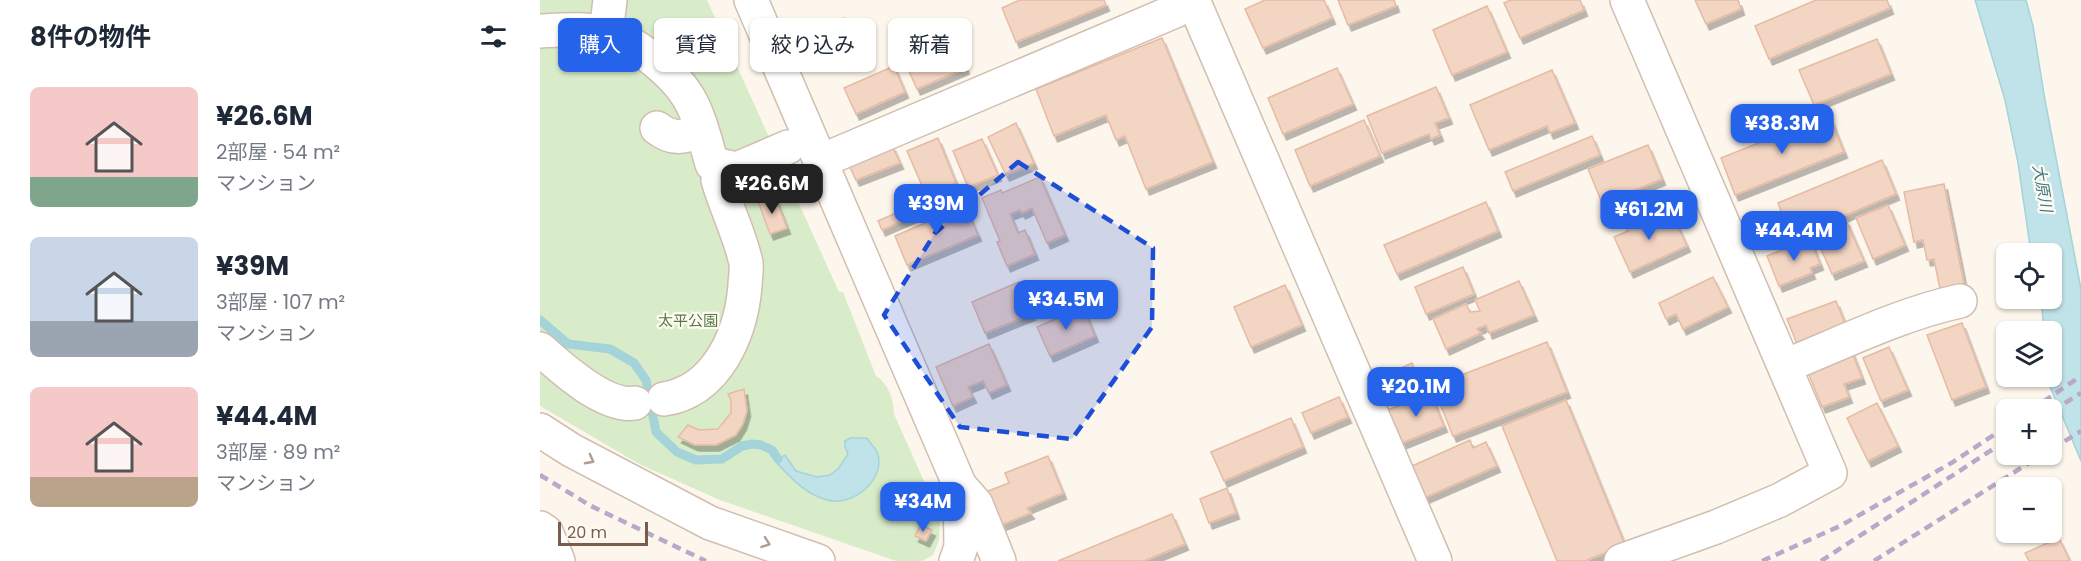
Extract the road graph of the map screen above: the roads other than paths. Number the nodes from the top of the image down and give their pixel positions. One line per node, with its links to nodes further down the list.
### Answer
1 (610, 0): 5 (street)
2 (751, 0): 12 (street)
3 (1193, 0): 12 (street); 24 (street)
4 (1627, 0): 16 (street)
5 (608, 18)
6 (540, 30): 7 (street)
7 (558, 30)
8 (642, 51): 10 (street)
9 (657, 128): 10 (street)
10 (701, 130): 13 (street)
11 (788, 147): 13 (street)
12 (821, 161): 18 (street)
13 (737, 169): 15 (street)
14 (1960, 301): 16 (street)
15 (540, 349)
16 (1785, 366): 25 (street)
17 (540, 430): 21 (street, one-way to 21)
18 (960, 486): 22 (street); 23 (street)
19 (540, 528): 20 (street)
20 (558, 561)
21 (818, 561)
22 (956, 561)
23 (999, 561)
24 (1435, 561)
25 (1621, 561)

